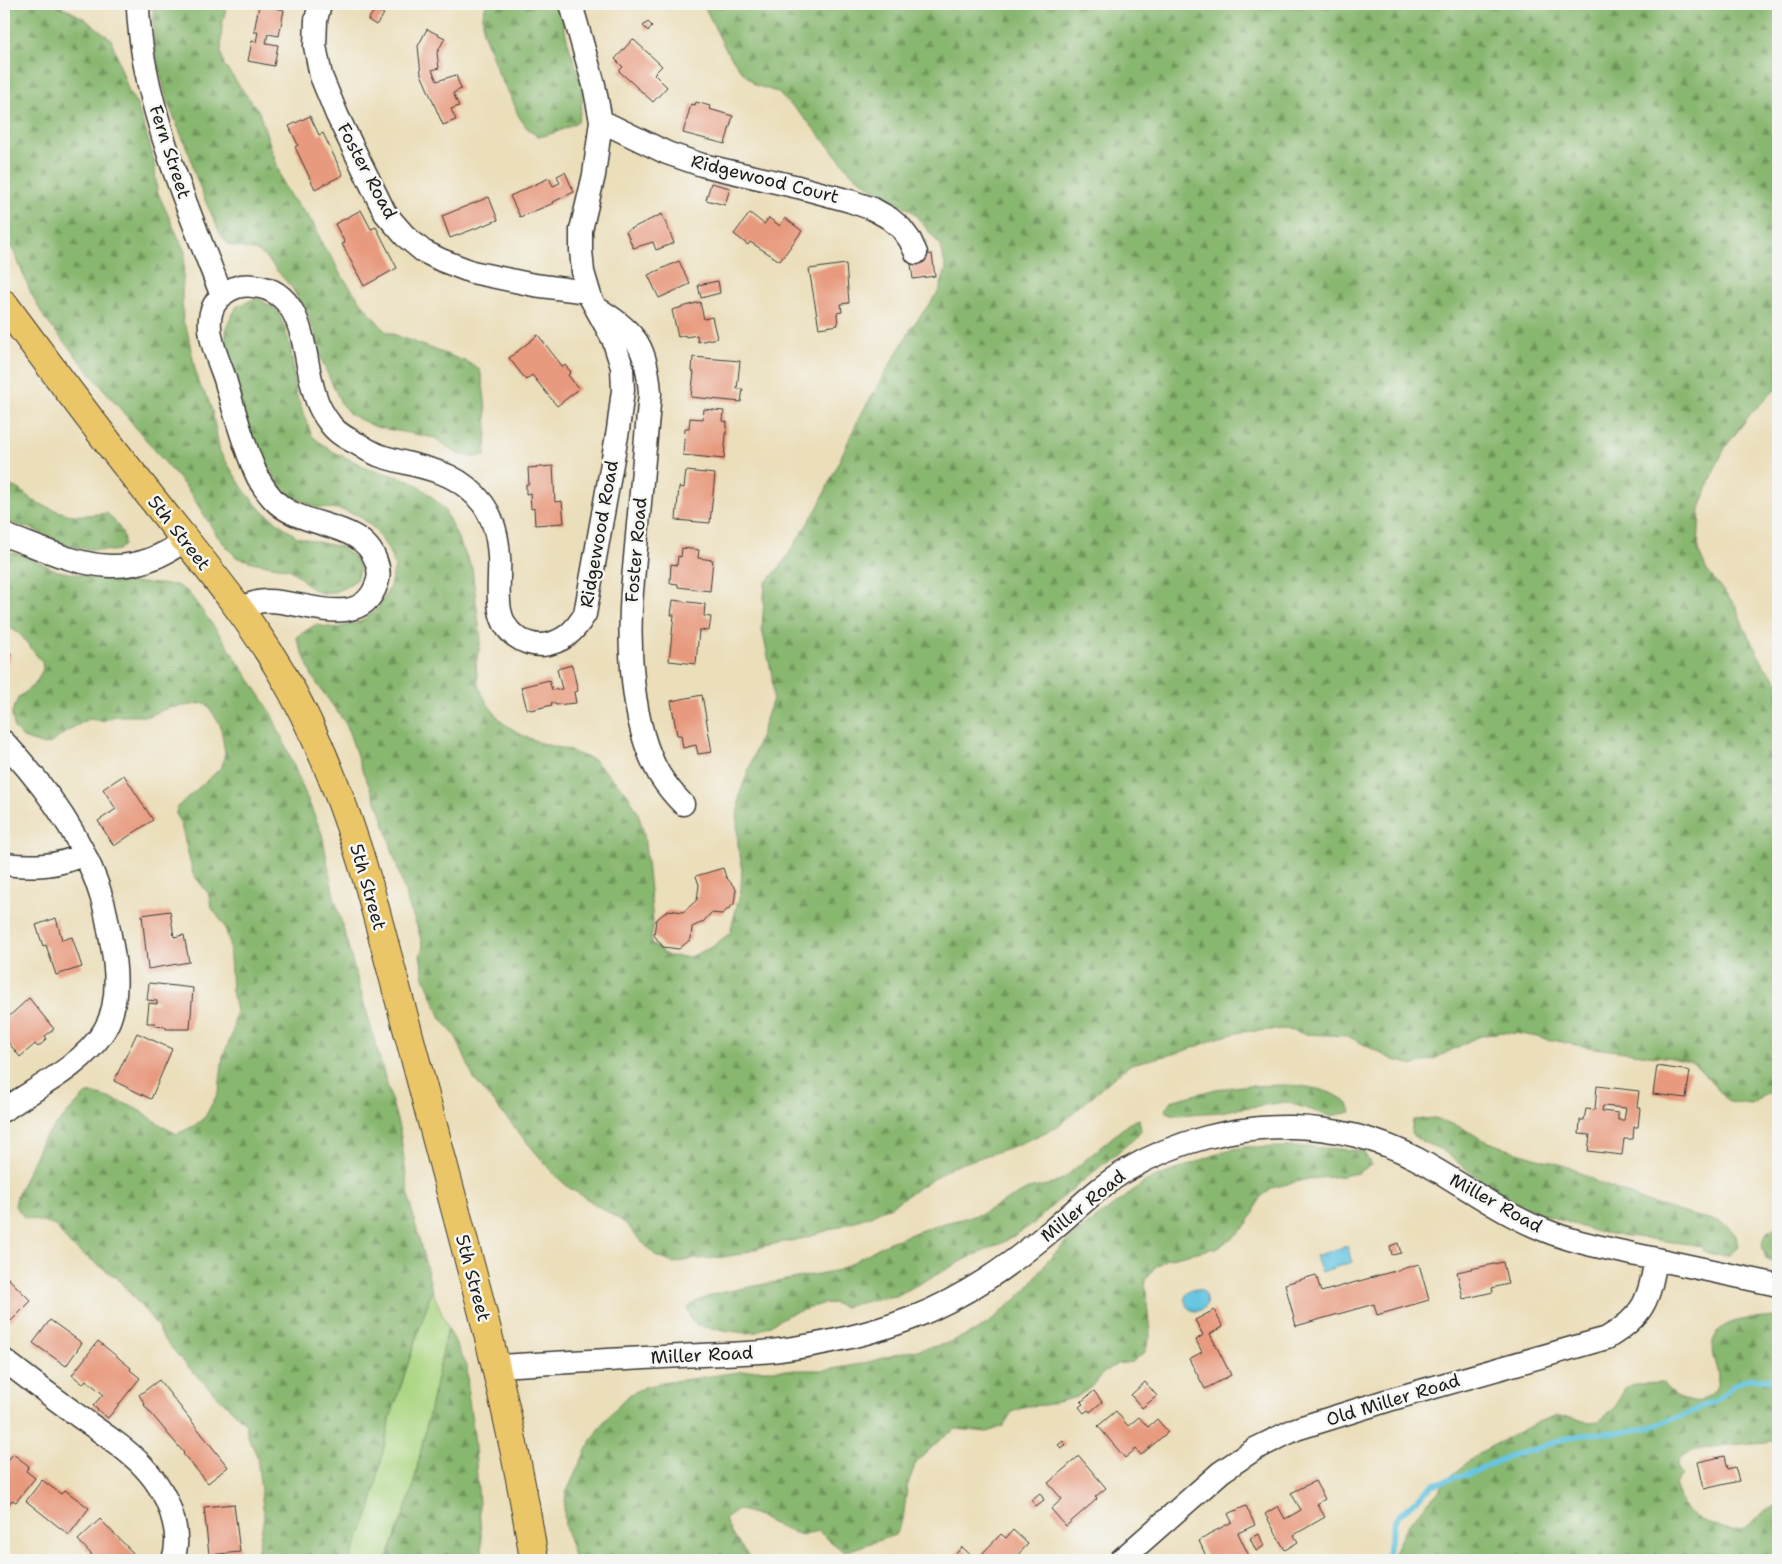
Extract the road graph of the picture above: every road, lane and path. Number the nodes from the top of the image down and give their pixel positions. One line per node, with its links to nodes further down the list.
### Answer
1 (138, 4): 6 (street, Fern Street)
2 (320, 4): 7 (street, Foster Road)
3 (571, 4): 4 (street, Ridgewood Road)
4 (602, 121): 5 (street, Ridgewood Court); 7 (street, Ridgewood Road)
5 (916, 253)
6 (222, 296): 7 (street, Ridgewood Road); 11 (street)
7 (591, 299): 13 (street, Foster Road)
8 (4, 304): 10 (main road, 5th Street)
9 (4, 535): 10 (street)
10 (185, 540): 11 (main road, 5th Street)
11 (239, 609): 20 (main road, 5th Street)
12 (4, 742): 14 (street)
13 (683, 804)
14 (84, 854): 15 (street); 16 (street)
15 (4, 864)
16 (4, 1110)
17 (1656, 1259): 18 (street, Miller Road); 20 (street, Miller Road); 23 (street, Old Miller Road)
18 (1778, 1285)
19 (4, 1360): 21 (street)
20 (497, 1366): 22 (main road, 5th Street)
21 (173, 1560)
22 (534, 1560)
23 (1121, 1560)

